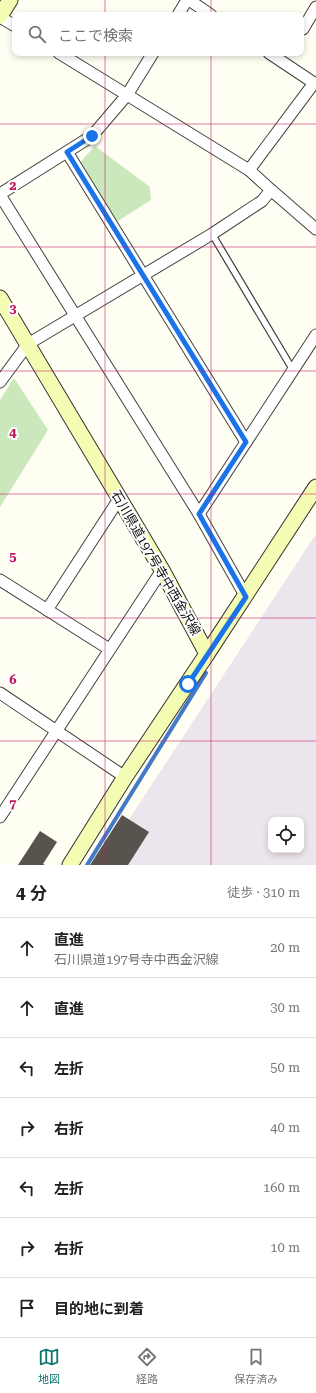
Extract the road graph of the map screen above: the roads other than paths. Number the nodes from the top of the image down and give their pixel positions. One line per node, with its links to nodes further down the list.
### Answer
1 (10, 0): 6 (main road)
2 (188, 0): 4 (street); 5 (street)
3 (316, 7): 8 (street)
4 (180, 12)
5 (206, 12)
6 (0, 16): 7 (street)
7 (12, 24)
8 (304, 26)
9 (64, 56): 13 (street)
10 (152, 56): 13 (street)
11 (274, 56): 12 (street)
12 (315, 83): 15 (street)
13 (127, 95): 14 (street); 15 (street)
14 (67, 152): 17 (street); 20 (street)
15 (249, 170): 16 (street)
16 (271, 190): 18 (street); 19 (street)
17 (0, 195): 22 (street)
18 (316, 229)
19 (212, 234): 20 (street); 25 (lane)
20 (143, 274): 22 (street); 27 (street)
21 (1, 301): 24 (main road, 石川県道197号寺中西金沢線)
22 (75, 314): 24 (street); 30 (street)
23 (316, 335): 25 (street)
24 (28, 344): 26 (street); 29 (main road, 石川県道197号寺中西金沢線)
25 (293, 370): 27 (street)
26 (0, 382)
27 (246, 442): 30 (street)
28 (316, 487): 33 (main road)
29 (119, 499): 31 (main road, 石川県道197号寺中西金沢線); 34 (street)
30 (199, 514): 33 (street)
31 (162, 570): 35 (street); 36 (main road, 石川県道197号寺中西金沢線)
32 (0, 580): 34 (street)
33 (246, 597): 36 (main road)
34 (47, 610): 35 (street)
35 (109, 649): 38 (street)
36 (207, 654): 39 (main road)
37 (0, 693): 38 (street)
38 (56, 731): 39 (street); 40 (street)
39 (125, 777): 41 (main road)
40 (1, 812)
41 (70, 865)

